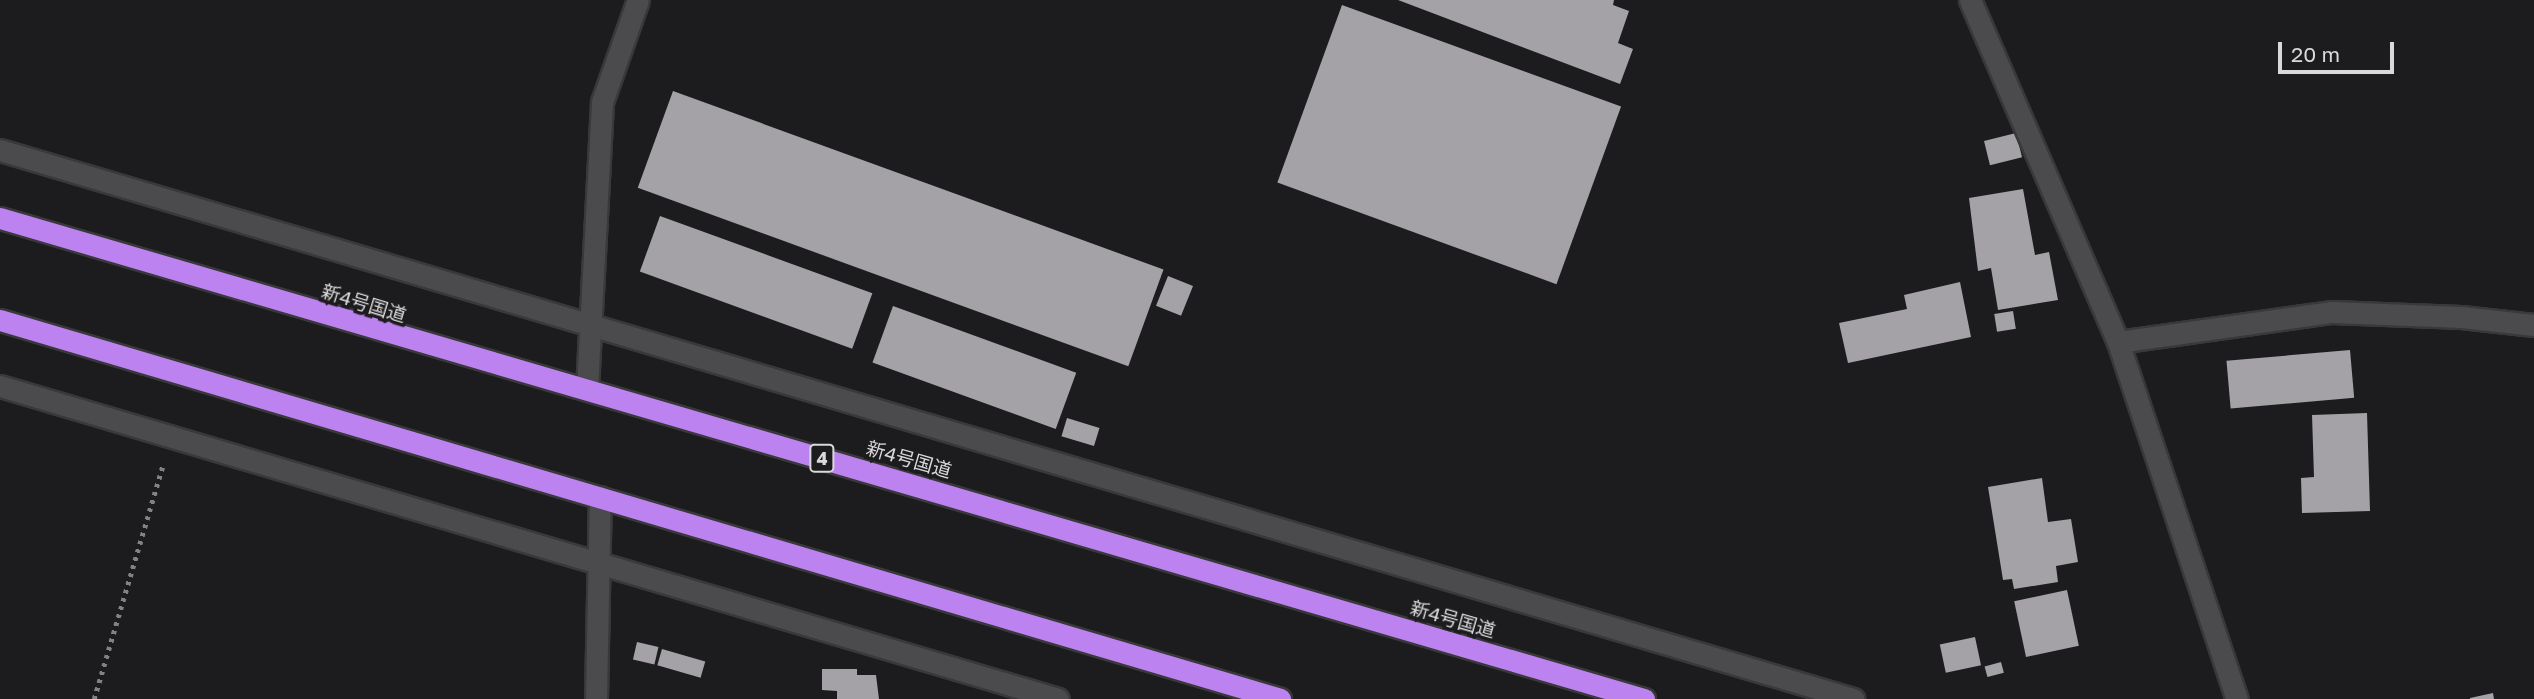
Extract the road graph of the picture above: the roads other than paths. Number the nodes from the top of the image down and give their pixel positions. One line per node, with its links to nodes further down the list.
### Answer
1 (638, 0): 6 (street)
2 (1970, 0): 8 (street)
3 (0, 150): 6 (street)
4 (0, 218): 10 (highway, 新4号国道 / 4)
5 (0, 320): 11 (highway)
6 (587, 324): 10 (street); 17 (street)
7 (2534, 325): 8 (street)
8 (2118, 342): 18 (street)
9 (0, 386): 12 (street)
10 (587, 389): 16 (highway, 新4号国道 / 4)
11 (600, 497): 12 (street); 15 (highway)
12 (602, 564): 13 (street); 14 (street)
13 (596, 699)
14 (1058, 699)
15 (1280, 699)
16 (1644, 699)
17 (1853, 699)
18 (2237, 699)

